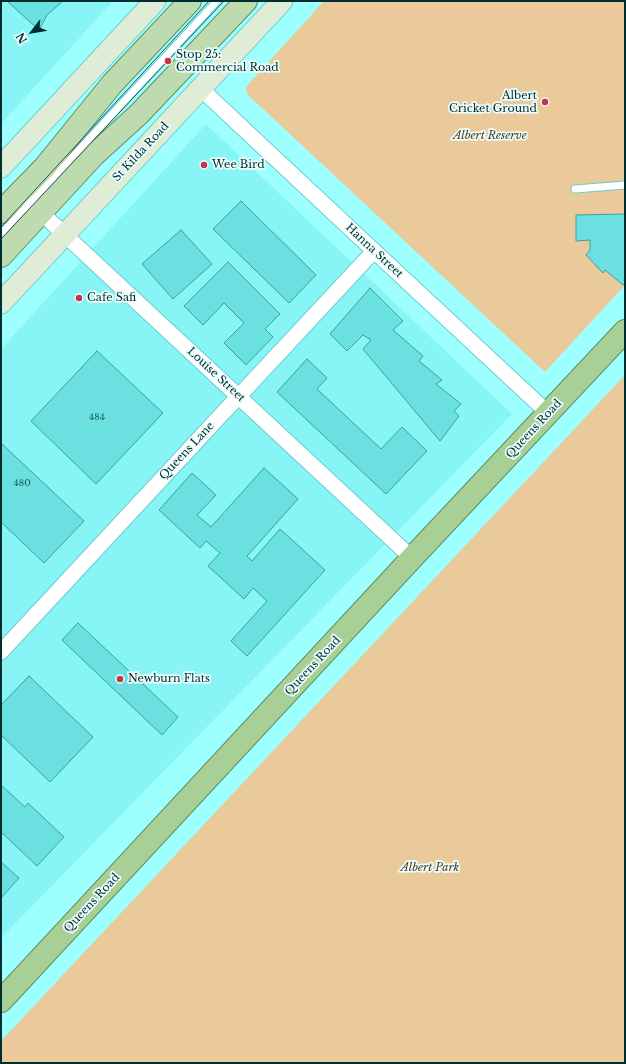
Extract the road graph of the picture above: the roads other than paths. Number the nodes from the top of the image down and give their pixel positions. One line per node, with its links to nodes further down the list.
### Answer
1 (155, 1): 7 (main road)
2 (190, 1): 10 (main road)
3 (217, 1): 10 (lane)
4 (246, 1): 10 (main road)
5 (282, 1): 6 (main road, St Kilda Road)
6 (200, 88): 13 (main road, St Kilda Road); 14 (street, Hanna Street)
7 (1, 167)
8 (625, 185): 9 (lane)
9 (575, 189)
10 (30, 203): 11 (main road); 12 (lane); 13 (street, Louise Street); 15 (main road)
11 (1, 212)
12 (1, 234)
13 (64, 235): 16 (main road, St Kilda Road); 18 (street, Louise Street)
14 (374, 251): 18 (street, Queens Lane); 19 (street, Hanna Street)
15 (1, 256)
16 (1, 303)
17 (625, 331): 19 (highway, Queens Road)
18 (239, 396): 20 (street, Louise Street); 21 (street, Queens Lane)
19 (548, 413): 20 (highway, Queens Road)
20 (412, 558): 22 (highway, Queens Road)
21 (1, 652)
22 (2, 998)

